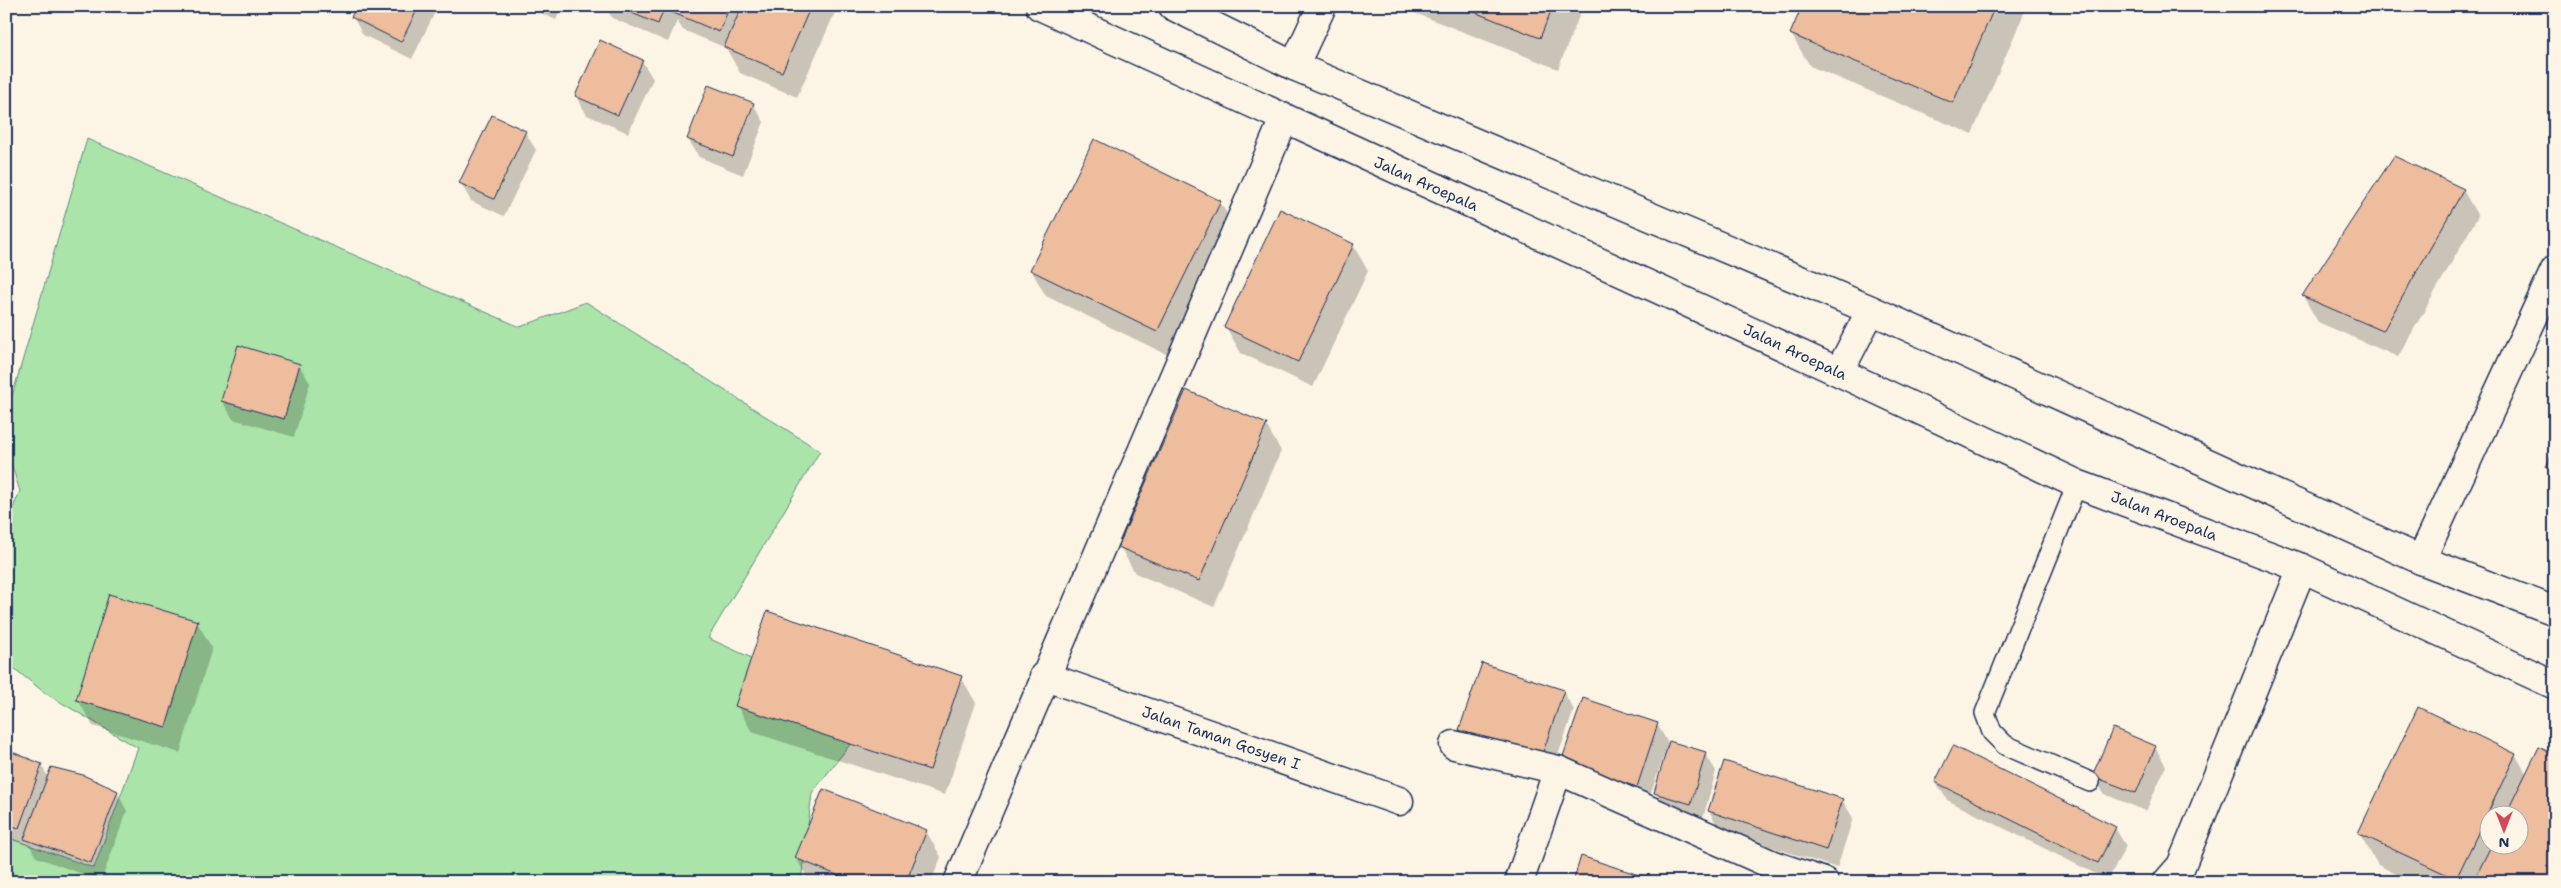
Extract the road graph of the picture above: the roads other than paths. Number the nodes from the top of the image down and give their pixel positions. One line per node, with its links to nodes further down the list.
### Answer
1 (1040, 6): 5 (main road, Jalan Aroepala)
2 (1173, 6): 4 (main road)
3 (1322, 6): 4 (main road)
4 (1294, 66): 7 (main road)
5 (1284, 119): 8 (main road, Jalan Aroepala); 13 (main road)
6 (2555, 270): 10 (main road)
7 (1871, 310): 8 (main road); 10 (main road)
8 (1839, 372): 9 (main road, Jalan Aroepala)
9 (2078, 484): 11 (main road, Jalan Aroepala); 17 (lane)
10 (2421, 560): 12 (main road)
11 (2302, 568): 14 (main road, Jalan Aroepala); 23 (main road)
12 (2555, 611)
13 (1044, 676): 18 (main road, Jalan Taman Gosyen I); 20 (main road)
14 (2555, 685)
15 (1454, 746): 16 (main road)
16 (1558, 770): 19 (main road); 21 (main road)
17 (2090, 782)
18 (1399, 801)
19 (1770, 873): 22 (main road)
20 (958, 882)
21 (1519, 882)
22 (1824, 882)
23 (2167, 882)

